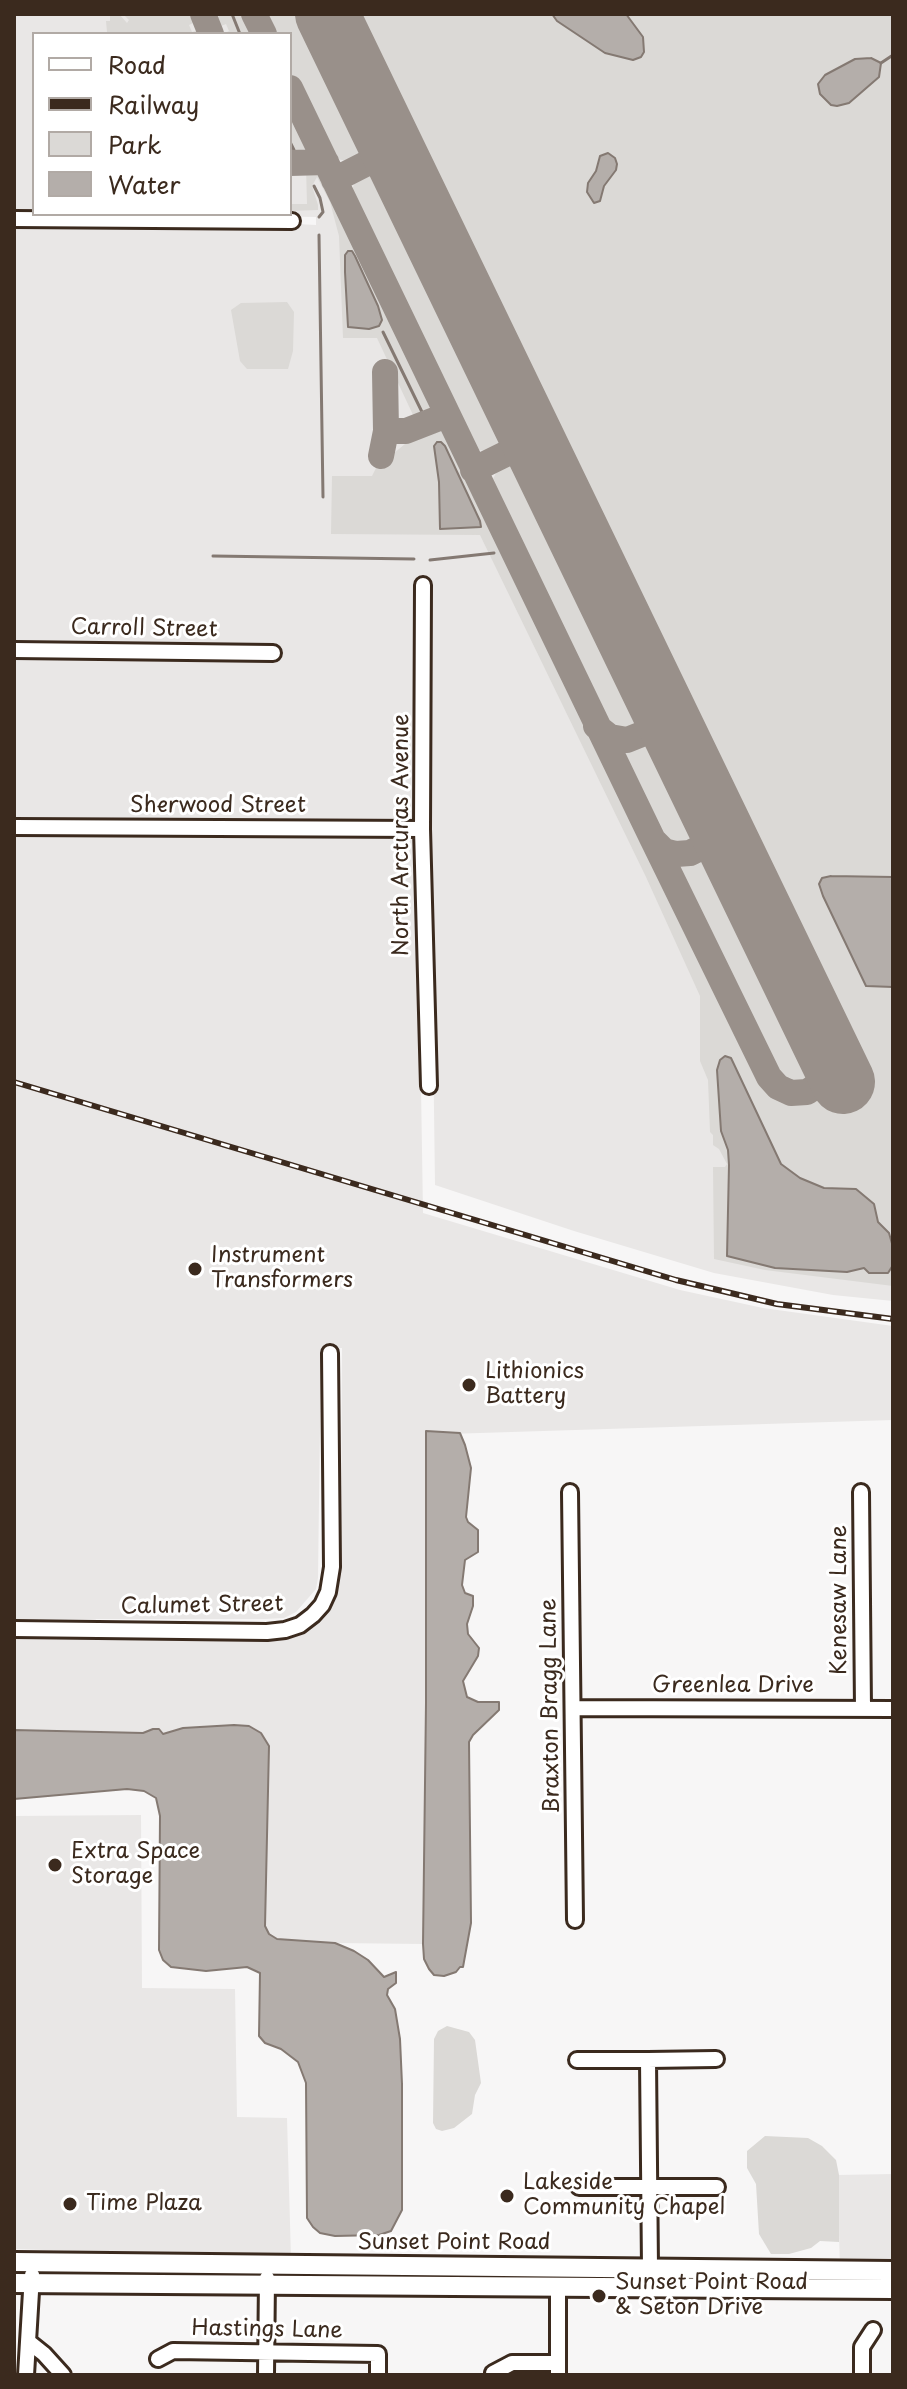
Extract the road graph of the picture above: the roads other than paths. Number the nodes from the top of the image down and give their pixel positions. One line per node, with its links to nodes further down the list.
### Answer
1 (14, 219): 2 (street)
2 (292, 221)
3 (423, 585): 7 (street, North Arcturas Avenue)
4 (14, 650): 5 (street, Carroll Street)
5 (273, 653)
6 (14, 827): 7 (street, Sherwood Street)
7 (422, 829): 8 (street, North Arcturas Avenue)
8 (429, 1086)
9 (330, 1353): 12 (street, Calumet Street)
10 (570, 1492): 13 (street, Braxton Bragg Lane)
11 (861, 1492): 14 (street, Kenesaw Lane)
12 (14, 1629)
13 (573, 1708): 14 (street, Greenlea Drive); 16 (street, Braxton Bragg Lane)
14 (863, 1709): 15 (street, Greenlea Drive)
15 (893, 1709)
16 (575, 1920)
17 (716, 2059): 19 (street)
18 (577, 2060): 19 (street)
19 (648, 2060): 21 (street)
20 (579, 2187): 21 (street)
21 (650, 2187): 22 (street); 25 (street)
22 (717, 2187)
23 (23, 2263): 24 (main road, Sunset Point Road); 28 (street)
24 (267, 2266): 25 (main road, Sunset Point Road); 29 (street)
25 (650, 2268): 26 (main road, Sunset Point Road)
26 (893, 2271)
27 (893, 2282): 31 (main road)
28 (23, 2283): 29 (main road, Sunset Point Road); 35 (street)
29 (267, 2285): 30 (main road, Sunset Point Road); 36 (street)
30 (558, 2287): 31 (main road, Sunset Point Road); 38 (street)
31 (827, 2288): 32 (main road, Sunset Point Road); 33 (main road)
32 (893, 2289)
33 (893, 2298)
34 (873, 2330): 44 (street)
35 (29, 2342): 40 (street); 41 (street)
36 (267, 2352): 37 (street, Hastings Lane); 42 (street); 43 (street, Hastings Lane)
37 (158, 2359)
38 (558, 2369): 39 (street)
39 (493, 2373)
40 (26, 2375)
41 (63, 2375)
42 (266, 2375)
43 (378, 2375)
44 (862, 2375)

